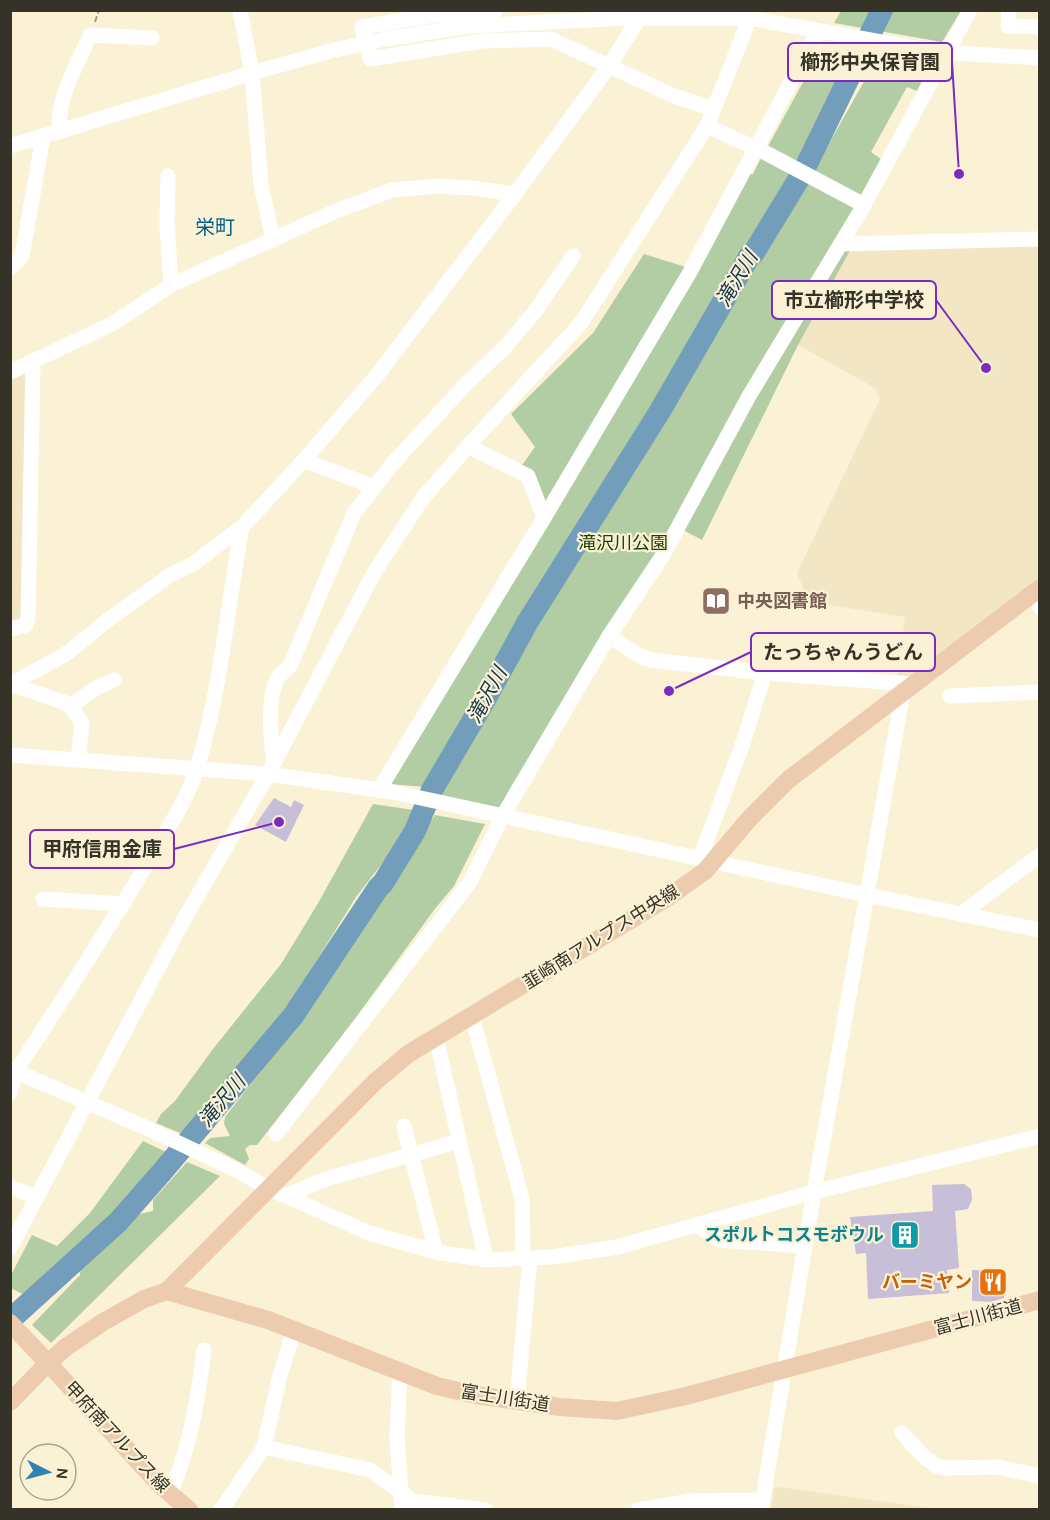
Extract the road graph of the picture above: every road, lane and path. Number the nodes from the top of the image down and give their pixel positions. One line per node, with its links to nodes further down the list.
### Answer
1 (240, 10): 16 (street)
2 (496, 10): 5 (street)
3 (970, 10): 13 (street)
4 (1009, 10): 9 (street)
5 (429, 13): 12 (street)
6 (650, 14): 7 (street); 12 (street); 15 (street)
7 (750, 14): 8 (street); 17 (street)
8 (772, 16): 10 (street)
9 (1040, 27)
10 (823, 32): 13 (street); 22 (street)
11 (152, 38): 19 (street)
12 (366, 43): 15 (street); 16 (street)
13 (942, 53): 14 (street); 25 (street)
14 (1040, 58)
15 (609, 66): 17 (street); 24 (street)
16 (252, 73): 19 (street); 27 (street)
17 (714, 109): 18 (street)
18 (707, 126): 22 (street); 34 (street)
19 (58, 132): 20 (street)
20 (43, 137): 21 (street); 30 (street)
21 (10, 146)
22 (761, 151): 25 (street); 37 (street)
23 (168, 176): 31 (street)
24 (515, 194): 27 (street); 35 (street)
25 (864, 205): 28 (street)
26 (1040, 239): 28 (street)
27 (273, 240): 31 (street)
28 (841, 244): 41 (street)
29 (573, 256): 36 (street)
30 (10, 268)
31 (171, 285): 32 (street)
32 (33, 363): 33 (street); 40 (street)
33 (10, 372)
34 (468, 446): 37 (street); 51 (street)
35 (304, 460): 36 (street); 38 (street)
36 (374, 487): 51 (street)
37 (544, 518): 53 (street)
38 (242, 527): 44 (street); 52 (street)
39 (1038, 595): 45 (main road, 韮崎南アルプス中央線)
40 (10, 629)
41 (609, 636): 42 (street); 54 (street)
42 (765, 673): 45 (street); 56 (street)
43 (114, 680): 48 (street)
44 (11, 684): 48 (street)
45 (907, 688): 56 (main road, 韮崎南アルプス中央線); 57 (street)
46 (1040, 692): 47 (street)
47 (950, 696)
48 (70, 706): 50 (street)
49 (10, 755): 50 (street)
50 (78, 760): 52 (street)
51 (271, 768): 52 (street); 53 (street); 66 (street)
52 (197, 769): 59 (street)
53 (386, 791): 54 (street)
54 (502, 817): 56 (street); 68 (street)
55 (1040, 855): 60 (street)
56 (708, 859): 57 (street); 62 (main road, 韮崎南アルプス中央線)
57 (867, 896): 60 (street); 74 (street)
58 (43, 899): 59 (street)
59 (124, 904): 64 (street)
60 (961, 914): 61 (street)
61 (1040, 930)
62 (472, 1016): 63 (main road, 韮崎南アルプス中央線); 81 (street)
63 (436, 1037): 70 (street); 73 (main road, 韮崎南アルプス中央線)
64 (12, 1071): 65 (street); 66 (street)
65 (10, 1093)
66 (88, 1102): 73 (street); 76 (street)
67 (405, 1126): 71 (street)
68 (276, 1134)
69 (1040, 1136): 74 (street)
70 (459, 1141): 71 (street); 82 (street)
71 (411, 1155): 75 (street); 80 (street)
72 (10, 1187): 76 (street)
73 (268, 1188): 75 (street); 83 (main road, 韮崎南アルプス中央線)
74 (814, 1192): 77 (street); 78 (street)
75 (286, 1196): 80 (street)
76 (37, 1197): 79 (street)
77 (698, 1225): 78 (street); 81 (street)
78 (805, 1245): 89 (street)
79 (10, 1248)
80 (436, 1252): 82 (street)
81 (527, 1258): 82 (street); 91 (street)
82 (486, 1259)
83 (167, 1291): 86 (main road, 富士川街道); 88 (main road)
84 (1040, 1300): 89 (main road, 富士川街道)
85 (10, 1323): 88 (main road)
86 (294, 1330): 90 (main road, 富士川街道); 94 (street)
87 (204, 1350): 97 (street)
88 (43, 1358): 92 (main road); 97 (main road, 甲府南アルプス線)
89 (783, 1370): 91 (main road, 富士川街道); 98 (street)
90 (400, 1371): 91 (main road, 富士川街道); 96 (street)
91 (517, 1401)
92 (10, 1402)
93 (902, 1433): 95 (street)
94 (264, 1447): 96 (street); 100 (street)
95 (1040, 1476)
96 (401, 1492): 101 (street); 102 (street)
97 (170, 1494): 99 (main road, 甲府南アルプス線)
98 (762, 1505): 103 (street)
99 (189, 1509)
100 (221, 1509)
101 (402, 1509)
102 (486, 1509)
103 (638, 1509)

